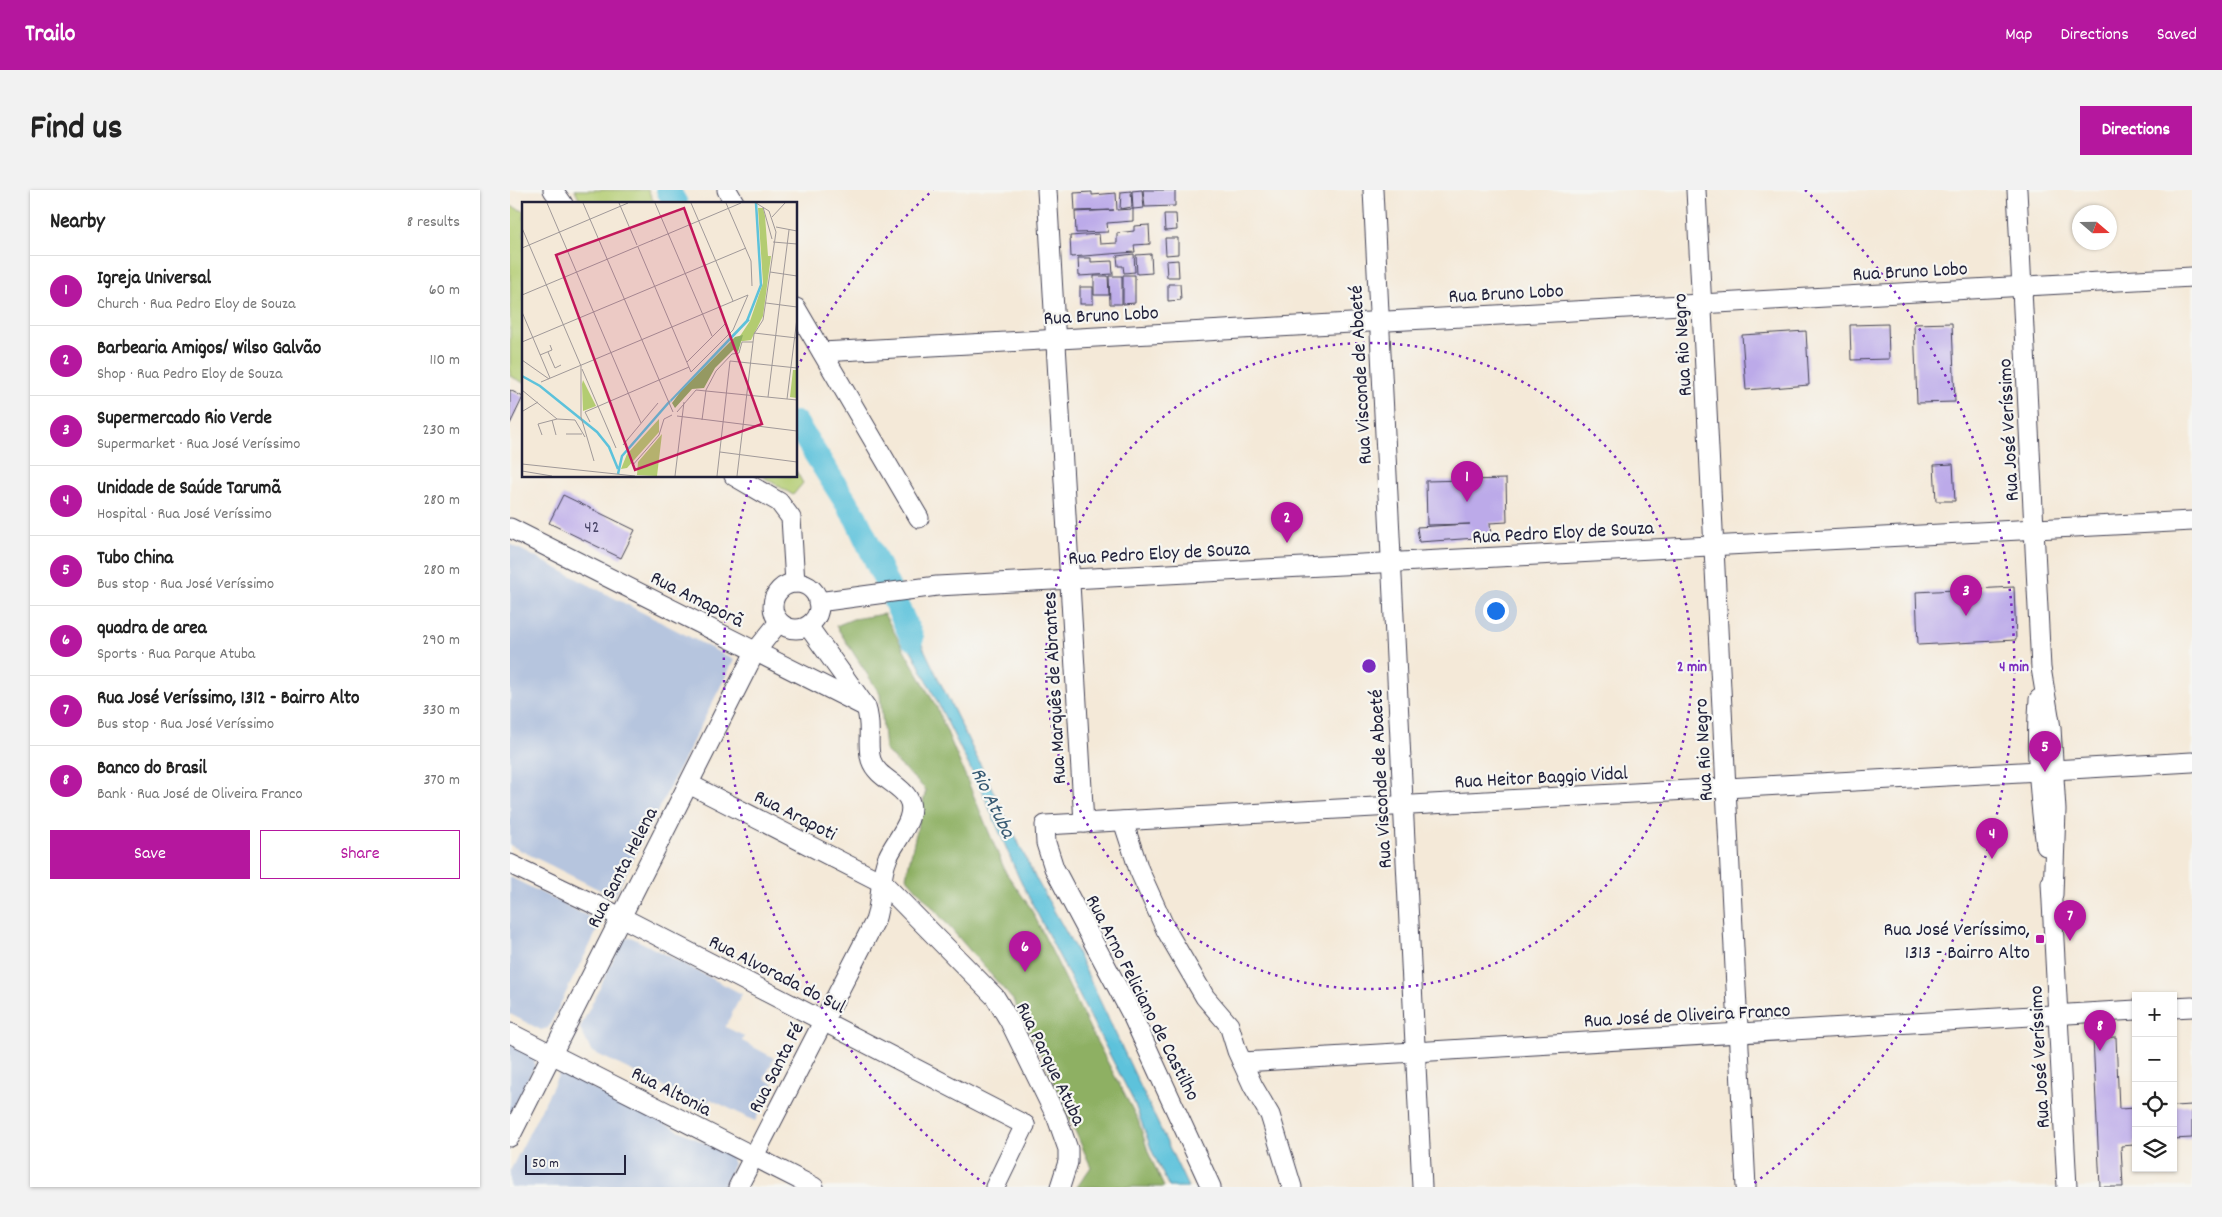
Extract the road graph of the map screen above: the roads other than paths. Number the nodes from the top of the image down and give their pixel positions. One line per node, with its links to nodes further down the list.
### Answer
1 (553, 190): 7 (street)
2 (727, 190): 8 (street)
3 (1046, 190): 14 (street, Rua Marquês de Abrantes)
4 (1373, 190): 13 (street, Rua Visconde de Abaeté)
5 (1696, 190): 11 (street, Rua Rio Negro)
6 (2017, 190): 10 (street, Rua José Veríssimo)
7 (562, 202)
8 (734, 202)
9 (2192, 277): 10 (street, Rua Bruno Lobo)
10 (2022, 286): 11 (street, Rua Bruno Lobo); 20 (street, Rua José Veríssimo)
11 (1702, 304): 13 (street, Rua Bruno Lobo); 21 (street, Rua Rio Negro)
12 (798, 311): 15 (street)
13 (1379, 321): 14 (street, Rua Bruno Lobo); 22 (street, Rua Visconde de Abaeté)
14 (1055, 339): 15 (street, Rua Bruno Lobo); 23 (street, Rua Marquês de Abrantes)
15 (822, 352): 17 (street)
16 (737, 478): 24 (street)
17 (919, 518)
18 (2192, 521): 20 (street, Rua Pedro Eloy de Souza)
19 (510, 528): 28 (street, Rua Amaporã)
20 (2034, 529): 21 (street, Rua Pedro Eloy de Souza); 31 (street, Rua José Veríssimo)
21 (1714, 545): 22 (street, Rua Pedro Eloy de Souza); 33 (street, Rua Rio Negro)
22 (1391, 562): 23 (street, Rua Pedro Eloy de Souza); 34 (street, Rua Visconde de Abaeté)
23 (1070, 579): 25 (street, Rua Pedro Eloy de Souza); 36 (street, Rua Marquês de Abrantes)
24 (795, 583): 25 (street); 26 (street)
25 (818, 602): 27 (street)
26 (779, 622): 27 (street); 28 (street, Rua Santa Helena)
27 (808, 626): 29 (street)
28 (755, 652): 29 (street, Rua Amaporã); 32 (street, Rua Santa Helena)
29 (866, 707): 39 (street)
30 (2192, 762): 31 (street, Rua Heitor Baggio Vidal)
31 (2046, 770): 33 (street, Rua Heitor Baggio Vidal); 44 (street, Rua José Veríssimo)
32 (689, 784): 39 (street, Rua Arapoti); 40 (street, Rua Santa Helena)
33 (1726, 788): 34 (street, Rua Heitor Baggio Vidal); 47 (street, Rua Rio Negro)
34 (1403, 806): 35 (street, Rua Heitor Baggio Vidal); 48 (street, Rua Visconde de Abaeté)
35 (1123, 821): 36 (street, Rua Heitor Baggio Vidal); 50 (street)
36 (1084, 823): 37 (street, Rua Heitor Baggio Vidal)
37 (1045, 825): 59 (street, Rua Arno Feliciano de Castilho)
38 (510, 864): 40 (street, Rua Alvorada do Sul)
39 (883, 883): 45 (street, Rua Santa Fé); 51 (street, Rua Parque Atuba)
40 (621, 917): 45 (street, Rua Alvorada do Sul); 49 (street, Rua Santa Helena)
41 (2192, 1007): 42 (street)
42 (2177, 1008)
43 (2132, 1010): 44 (street, Rua José de Oliveira Franco)
44 (2059, 1015): 47 (street, Rua José de Oliveira Franco); 63 (street, Rua José Veríssimo)
45 (823, 1021): 52 (street, Rua Alvorada do Sul); 54 (street, Rua Santa Fé)
46 (510, 1033): 49 (street, Rua Altonia)
47 (1738, 1033): 48 (street, Rua José de Oliveira Franco); 62 (street, Rua Rio Negro)
48 (1415, 1052): 50 (street, Rua José de Oliveira Franco); 61 (street, Rua Visconde de Abaeté)
49 (552, 1054): 53 (street, Rua Santa Helena); 54 (street, Rua Altonia)
50 (1242, 1062): 60 (street)
51 (1056, 1118): 52 (street); 58 (street, Rua Parque Atuba)
52 (1025, 1125): 57 (street)
53 (510, 1137)
54 (754, 1157): 55 (street, Rua Santa Fé); 56 (street, Rua Altonia)
55 (738, 1187)
56 (814, 1187)
57 (995, 1187)
58 (1060, 1187)
59 (1211, 1187)
60 (1292, 1187)
61 (1422, 1187)
62 (1746, 1187)
63 (2068, 1187)

